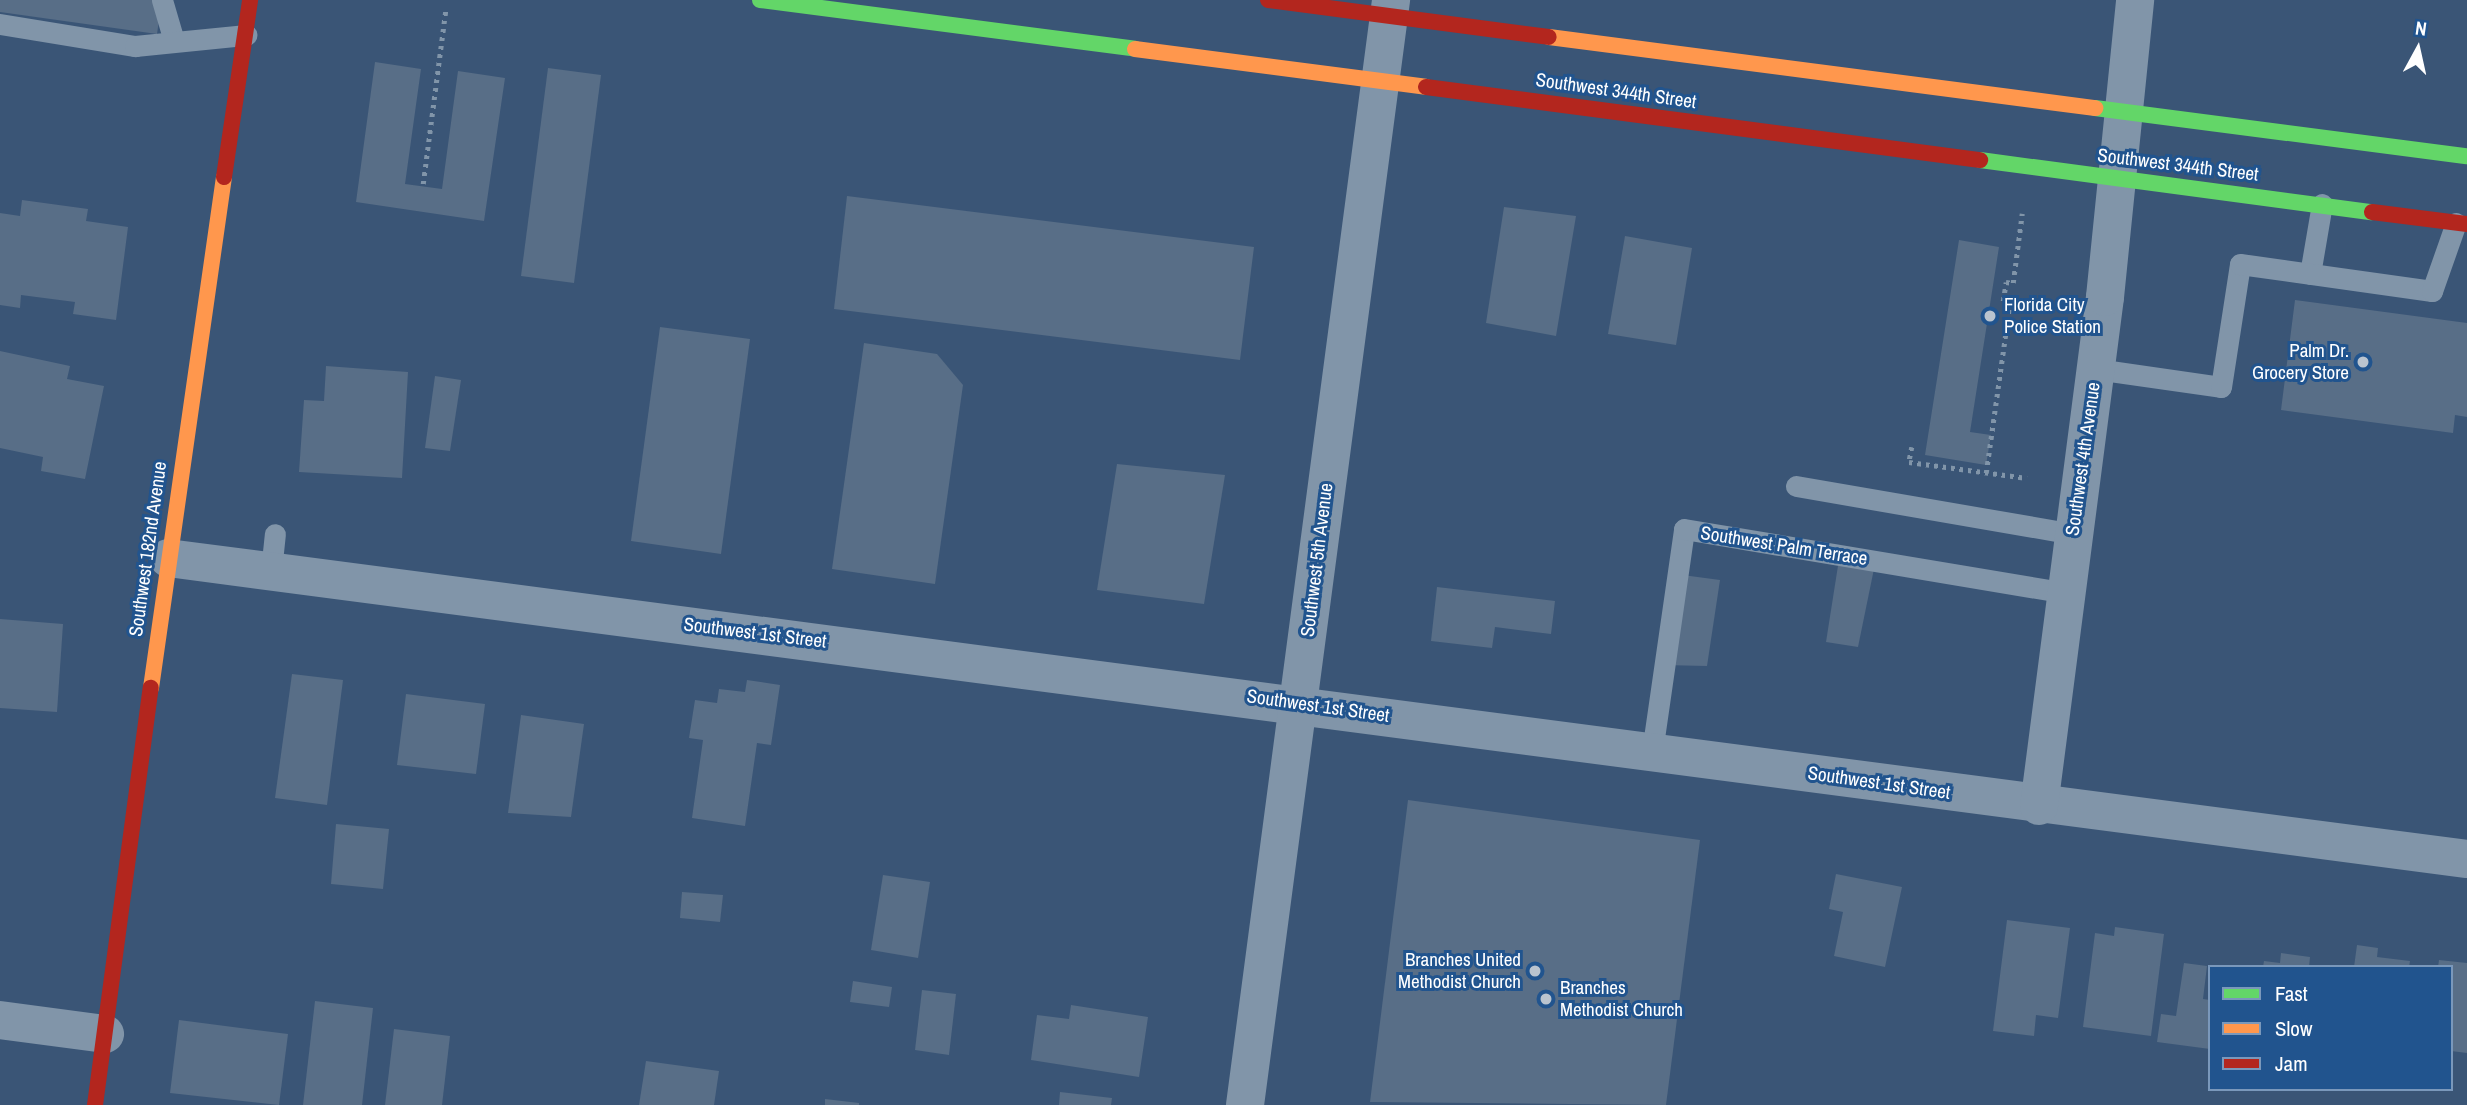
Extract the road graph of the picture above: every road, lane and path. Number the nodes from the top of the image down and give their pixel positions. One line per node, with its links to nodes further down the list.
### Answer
1 (162, 0): 10 (lane)
2 (250, 0): 9 (main road, Southwest 182nd Avenue)
3 (760, 0): 11 (main road, Southwest 344th Street)
4 (1268, 0): 7 (main road)
5 (2135, 0): 12 (street, Southwest 4th Avenue)
6 (446, 8): 15 (path)
7 (1390, 8): 11 (street, Southwest 5th Avenue); 12 (main road)
8 (0, 24): 10 (lane)
9 (246, 35): 10 (lane); 26 (main road, Southwest 182nd Avenue)
10 (174, 41)
11 (1380, 81): 14 (main road, Southwest 344th Street); 28 (street, Southwest 5th Avenue)
12 (2122, 112): 13 (main road); 14 (street, Southwest 4th Avenue)
13 (2467, 156)
14 (2117, 179): 16 (main road, Southwest 344th Street); 20 (street, Southwest 4th Avenue)
15 (423, 184)
16 (2322, 204): 18 (main road, Southwest 344th Street); 19 (lane)
17 (2022, 214): 22 (path)
18 (2461, 223): 19 (lane)
19 (2310, 274): 20 (lane)
20 (2096, 369): 25 (street, Southwest 4th Avenue)
21 (1912, 447): 22 (path)
22 (1986, 473): 23 (path)
23 (2028, 478)
24 (1796, 486): 25 (lane)
25 (2073, 534): 27 (street, Southwest 4th Avenue)
26 (167, 558): 28 (street, Southwest 1st Street); 33 (main road, Southwest 182nd Avenue)
27 (2065, 593): 29 (lane, Southwest Palm Terrace); 30 (street, Southwest 4th Avenue)
28 (1299, 703): 29 (street, Southwest 1st Street); 35 (street, Southwest 5th Avenue)
29 (1652, 752): 30 (street, Southwest 1st Street)
30 (2039, 806): 31 (street, Southwest 1st Street)
31 (2467, 859)
32 (0, 1020): 33 (street)
33 (105, 1034): 34 (main road, Southwest 182nd Avenue)
34 (95, 1105)
35 (1245, 1105)

